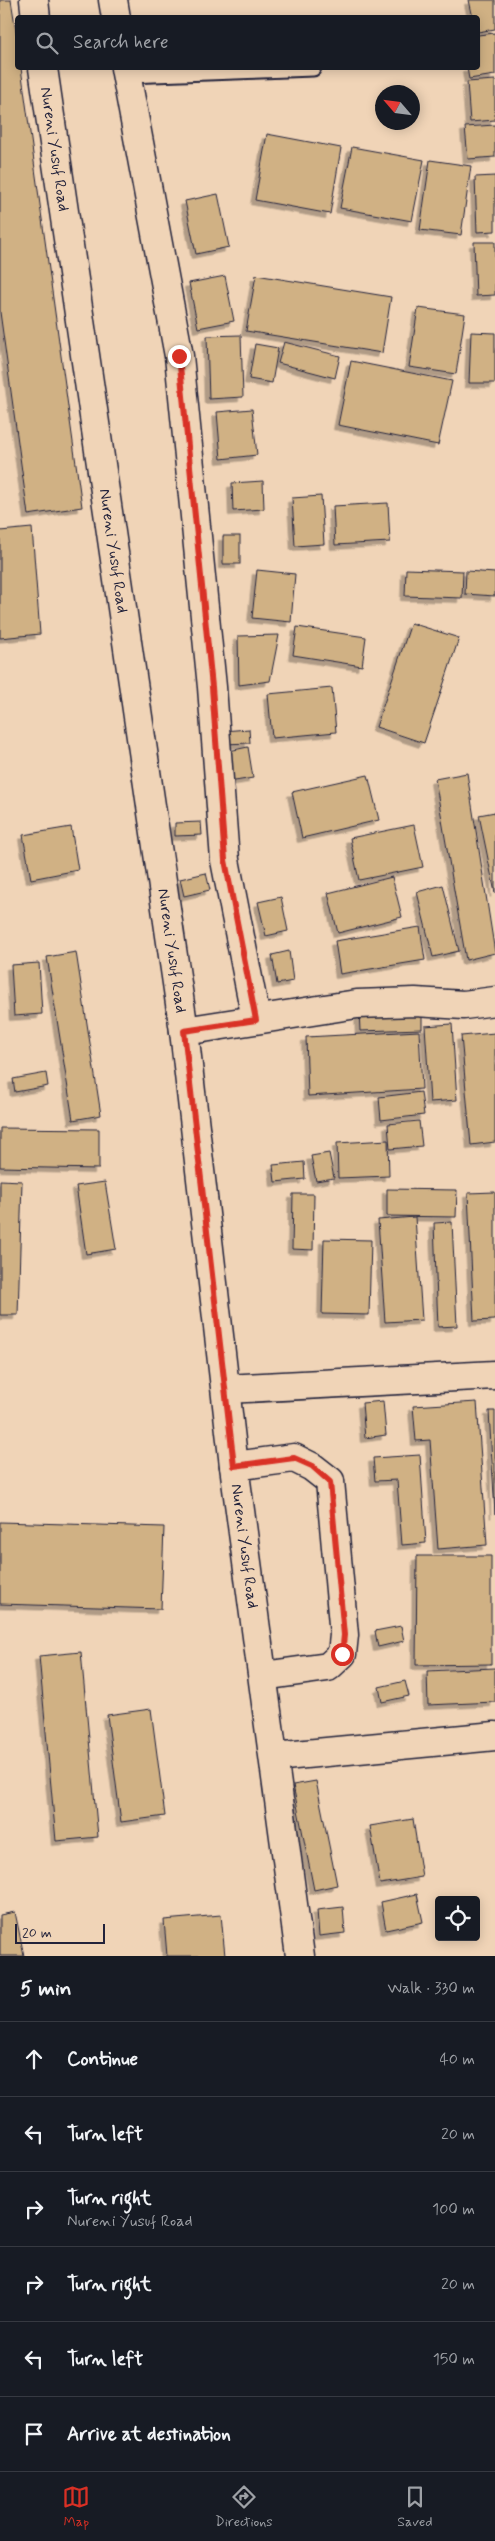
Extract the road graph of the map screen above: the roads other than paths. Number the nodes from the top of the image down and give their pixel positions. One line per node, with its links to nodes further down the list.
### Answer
1 (34, 0): 3 (street)
2 (113, 0): 4 (street)
3 (36, 15)
4 (116, 15)
5 (43, 70): 10 (street, Nureni Yusuf Road)
6 (188, 70): 7 (lane)
7 (126, 71): 9 (street)
8 (495, 1001): 9 (street)
9 (256, 1020): 10 (street)
10 (184, 1031): 12 (street, Nureni Yusuf Road)
11 (495, 1376): 12 (street)
12 (226, 1389): 13 (street, Nureni Yusuf Road)
13 (234, 1466): 14 (street, Nureni Yusuf Road); 14 (street)
14 (263, 1676): 16 (street, Nureni Yusuf Road)
15 (495, 1736): 16 (street)
16 (274, 1757): 17 (street, Nureni Yusuf Road)
17 (300, 1956)

